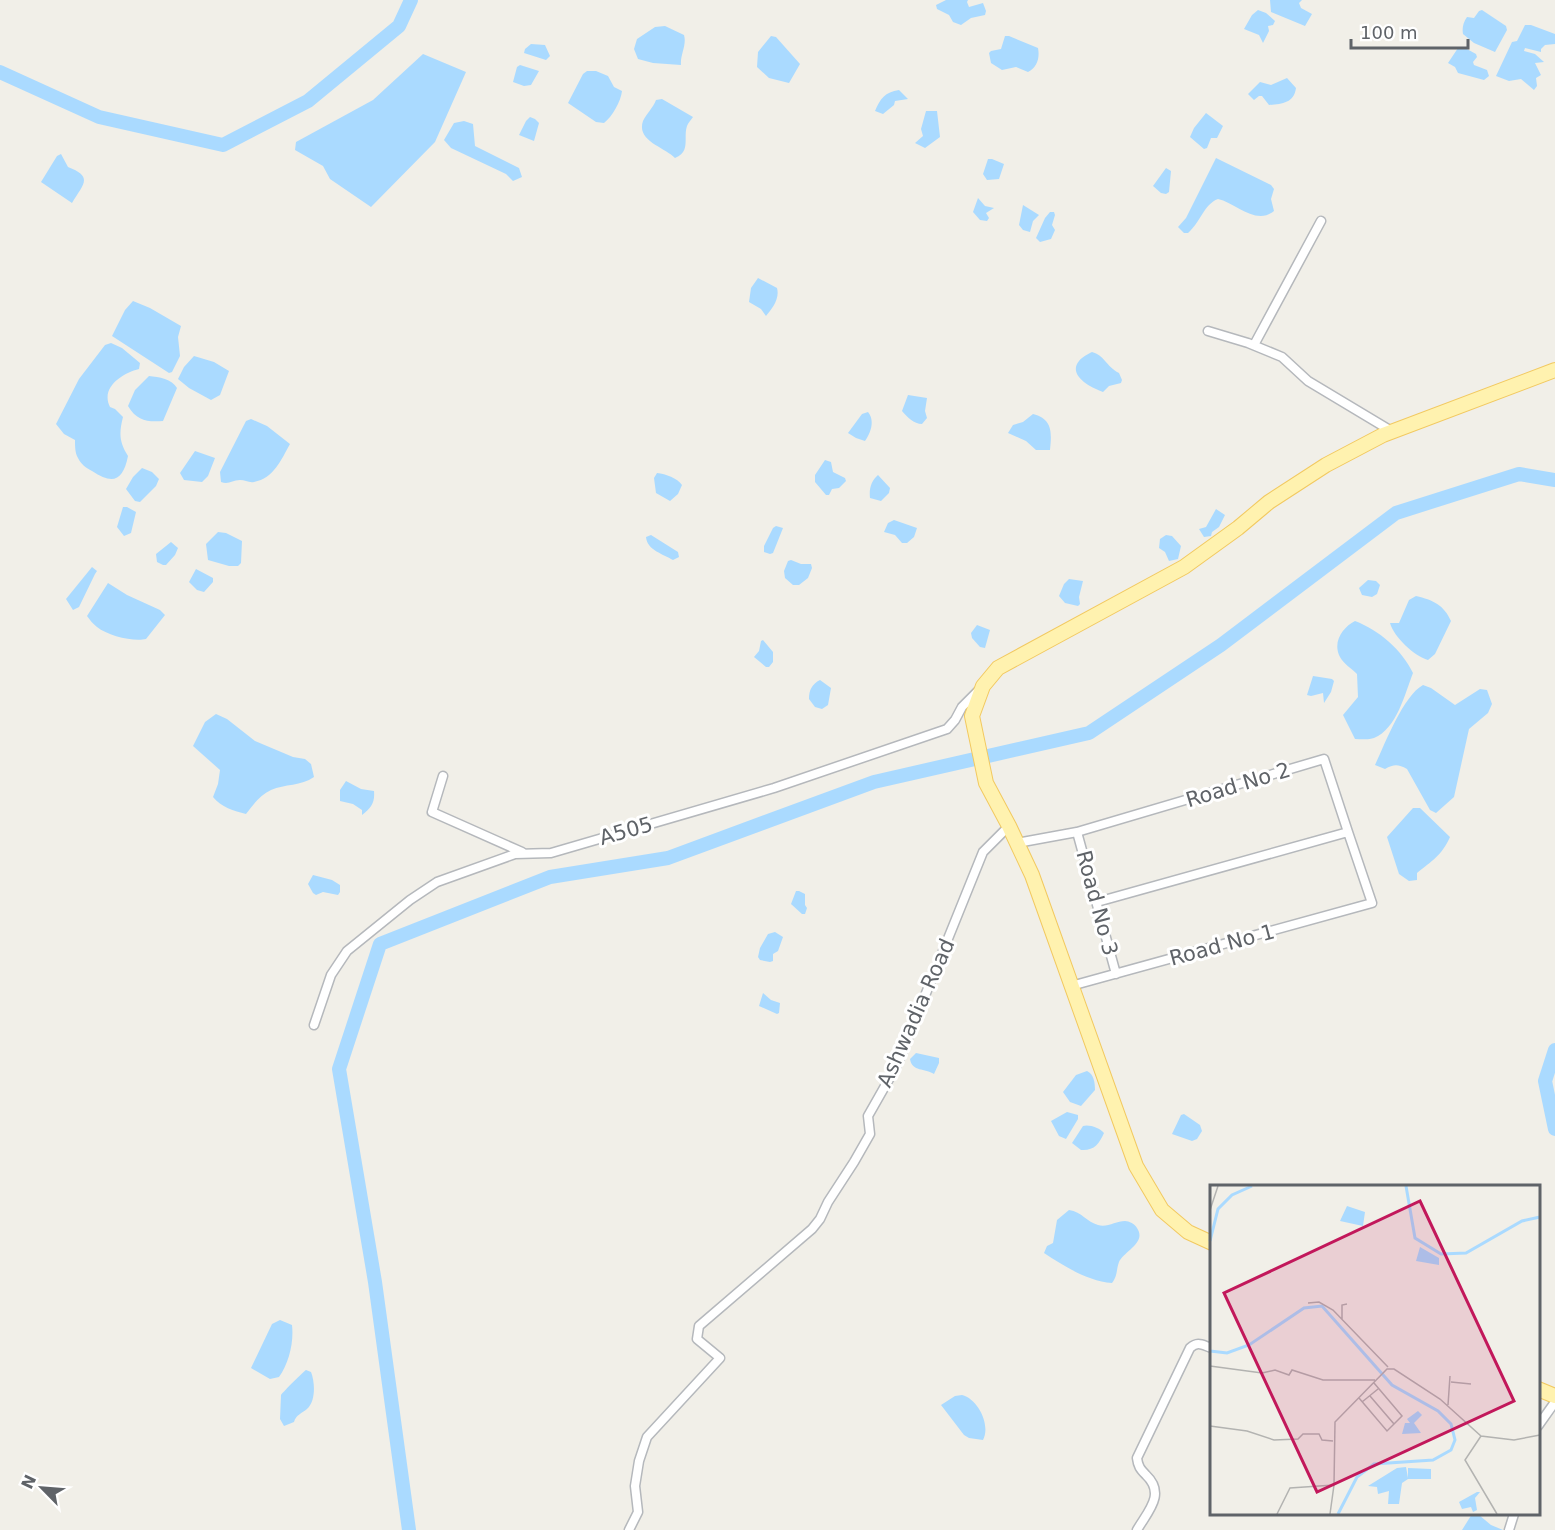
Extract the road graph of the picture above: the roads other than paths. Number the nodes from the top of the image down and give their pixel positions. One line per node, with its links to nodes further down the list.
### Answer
1 (1321, 221): 3 (street)
2 (1208, 331): 3 (street)
3 (1254, 345): 5 (street)
4 (1555, 370): 5 (main road)
5 (1393, 432): 6 (main road)
6 (982, 686): 8 (main road); 12 (street, A505)
7 (443, 776): 12 (street)
8 (1009, 826): 11 (main road); 24 (street, Ashwadia Road)
9 (1077, 832): 10 (street, Road No 2); 11 (street); 13 (street, Road No 3)
10 (1348, 832): 13 (street); 14 (street, Road No 1)
11 (1017, 843): 15 (main road)
12 (525, 854): 16 (street, A505)
13 (1097, 902): 14 (street, Road No 3)
14 (1116, 974): 15 (street, Road No 1)
15 (1071, 986): 17 (main road)
16 (314, 1025)
17 (1210, 1242)
18 (1210, 1346): 25 (street)
19 (1540, 1389): 20 (main road)
20 (1555, 1396)
21 (1555, 1402): 22 (street)
22 (1540, 1424)
23 (1514, 1515): 26 (street)
24 (629, 1530)
25 (1137, 1530)
26 (1509, 1530)

